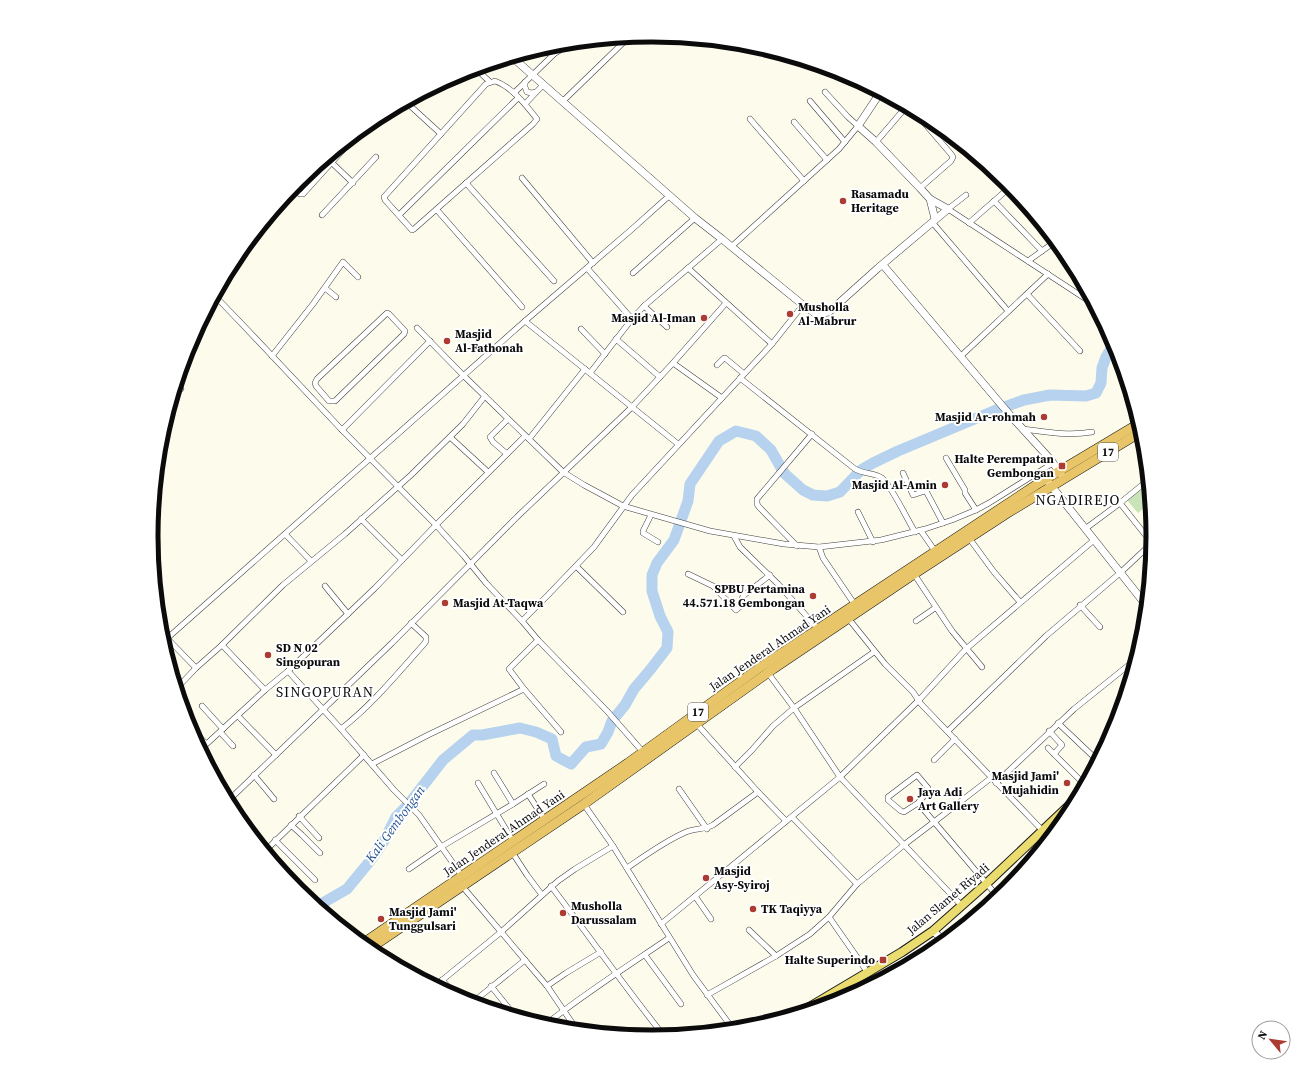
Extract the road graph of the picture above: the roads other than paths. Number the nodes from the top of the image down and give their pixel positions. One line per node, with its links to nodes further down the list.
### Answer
1 (623, 43): 15 (street)
2 (560, 50): 4 (street)
3 (548, 53): 4 (street)
4 (554, 54): 7 (street)
5 (516, 61): 7 (street)
6 (480, 73): 8 (street)
7 (530, 78): 9 (street); 10 (street); 12 (street)
8 (490, 82): 12 (street); 25 (street)
9 (543, 85): 10 (street); 15 (street)
10 (537, 91): 17 (street)
11 (825, 92): 22 (street)
12 (514, 93): 14 (street)
13 (878, 97): 22 (street)
14 (518, 98): 17 (street); 46 (street)
15 (563, 101): 39 (street)
16 (810, 101): 26 (street)
17 (525, 104): 35 (street)
18 (410, 105): 25 (street)
19 (903, 111): 27 (street)
20 (750, 119): 33 (street)
21 (794, 122): 30 (street)
22 (858, 126): 26 (street); 27 (street)
23 (930, 128): 24 (street)
24 (933, 131): 36 (street)
25 (441, 134): 46 (street)
26 (845, 142): 30 (street)
27 (876, 142): 36 (street)
28 (342, 152): 31 (street)
29 (376, 157): 34 (street)
30 (827, 160): 33 (street)
31 (332, 163): 34 (street); 38 (street)
32 (522, 178): 55 (street)
33 (804, 181): 52 (street)
34 (352, 183): 45 (street)
35 (466, 183): 44 (street); 62 (street)
36 (920, 188): 41 (street)
37 (1005, 191): 42 (street)
38 (297, 192)
39 (669, 196): 47 (street); 55 (street)
40 (966, 196): 43 (street)
41 (930, 199): 43 (street); 48 (street)
42 (994, 201): 49 (street); 53 (street)
43 (948, 209): 48 (street); 49 (street)
44 (437, 210): 46 (street); 71 (street)
45 (322, 215)
46 (399, 215)
47 (695, 218): 50 (street); 59 (street)
48 (934, 220): 56 (street); 72 (street)
49 (969, 223): 54 (street)
50 (722, 239): 52 (street); 58 (street)
51 (1049, 246): 53 (street)
52 (731, 247): 70 (street)
53 (1042, 251): 54 (street)
54 (1028, 261): 60 (street)
55 (593, 263): 57 (street)
56 (883, 265): 70 (street); 84 (street)
57 (587, 268): 73 (street); 74 (street)
58 (688, 268): 68 (street); 69 (street)
59 (633, 273)
60 (1048, 274): 64 (street); 66 (street)
61 (358, 277): 63 (street)
62 (554, 281)
63 (325, 288): 65 (street); 83 (street)
64 (1026, 294): 72 (street); 81 (street)
65 (336, 297)
66 (1084, 298)
67 (218, 300): 83 (street)
68 (726, 303): 80 (street); 85 (street)
69 (644, 306): 73 (street); 75 (street)
70 (802, 306): 80 (street)
71 (522, 307)
72 (1008, 310): 84 (street)
73 (632, 319): 78 (street)
74 (525, 321): 87 (street); 89 (street)
75 (667, 327)
76 (417, 328): 79 (street)
77 (581, 329): 82 (street)
78 (616, 340): 82 (street); 91 (street)
79 (430, 341): 89 (street); 100 (street)
80 (772, 344): 90 (street)
81 (1080, 351)
82 (605, 354): 88 (street)
83 (272, 356): 95 (street)
84 (961, 356): 99 (street)
85 (673, 363): 91 (street); 94 (street)
86 (717, 365): 90 (street)
87 (585, 369): 88 (street); 105 (street)
88 (590, 373): 96 (street)
89 (464, 376): 93 (street); 109 (street)
90 (742, 376): 94 (street); 102 (street)
91 (660, 377): 96 (street)
92 (321, 392): 92 (street); 95 (street)
93 (485, 396): 97 (street); 104 (street)
94 (722, 398): 106 (street)
95 (314, 399): 100 (street)
96 (632, 407): 106 (street); 113 (street)
97 (508, 419): 105 (street); 107 (street)
98 (1133, 427): 111 (highway, Jalan Jenderal Ahmad Yani / 17)
99 (1023, 428): 101 (street); 110 (street)
100 (342, 430): 109 (street)
101 (1092, 432)
102 (812, 434): 129 (street); 137 (street)
103 (1135, 436): 115 (highway, Jalan Jenderal Ahmad Yani / 17)
104 (450, 437): 112 (street); 117 (street)
105 (527, 438): 107 (street); 113 (street)
106 (678, 444): 120 (street)
107 (507, 454): 112 (street)
108 (946, 458): 121 (street)
109 (370, 459): 117 (street); 130 (street)
110 (1053, 463): 111 (street); 121 (street)
111 (1059, 471): 115 (street); 116 (highway, Jalan Jenderal Ahmad Yani / 17)
112 (488, 472): 126 (street)
113 (563, 472): 120 (street); 143 (street)
114 (903, 473): 125 (street)
115 (1064, 479): 116 (highway, Jalan Jenderal Ahmad Yani / 17)
116 (1049, 482): 127 (street); 133 (highway, Jalan Jenderal Ahmad Yani / 17); 140 (highway, Jalan Jenderal Ahmad Yani / 17)
117 (398, 486): 124 (street); 126 (street)
118 (1142, 486): 119 (street)
119 (1120, 503): 127 (street); 131 (street)
120 (623, 506): 123 (street); 144 (street)
121 (976, 510): 125 (street)
122 (858, 512): 136 (street)
123 (651, 515): 132 (street); 135 (street)
124 (361, 519): 141 (street); 142 (street)
125 (943, 523): 128 (street)
126 (436, 524): 141 (street); 143 (street)
127 (1085, 529): 134 (street)
128 (921, 531): 129 (street); 140 (street)
129 (915, 532): 136 (street)
130 (285, 534): 142 (street); 163 (street)
131 (1146, 535)
132 (734, 536): 137 (street); 148 (street)
133 (969, 538): 147 (highway, Jalan Jenderal Ahmad Yani / 17); 151 (street)
134 (1094, 540): 145 (street); 151 (street)
135 (658, 542)
136 (873, 542): 138 (street)
137 (797, 546): 138 (street)
138 (819, 547): 153 (street)
139 (1145, 549): 145 (street)
140 (935, 552): 153 (highway, Jalan Jenderal Ahmad Yani / 17)
141 (402, 560): 156 (street)
142 (311, 561): 166 (street)
143 (470, 564): 158 (street); 160 (street)
144 (576, 566): 155 (street); 158 (street)
145 (1120, 573): 150 (street); 152 (street)
146 (688, 574): 148 (street)
147 (914, 574): 153 (highway, Jalan Jenderal Ahmad Yani / 17); 154 (street)
148 (770, 575): 162 (street)
149 (325, 586): 156 (street)
150 (1141, 599)
151 (1020, 602): 167 (street)
152 (1080, 606): 161 (street); 186 (street)
153 (857, 608): 157 (highway, Jalan Jenderal Ahmad Yani / 17)
154 (935, 608): 159 (street); 167 (street)
155 (623, 612)
156 (348, 614): 172 (street)
157 (846, 616): 162 (highway, Jalan Jenderal Ahmad Yani / 17); 168 (street); 173 (highway, Jalan Jenderal Ahmad Yani / 17)
158 (522, 621): 164 (street)
159 (916, 621)
160 (411, 623): 180 (street); 184 (street)
161 (1100, 627)
162 (818, 629): 182 (highway, Jalan Jenderal Ahmad Yani / 17)
163 (168, 637)
164 (538, 640): 175 (street); 194 (street)
165 (170, 644): 171 (street)
166 (222, 645): 171 (street); 176 (street)
167 (966, 649): 170 (street); 177 (street)
168 (874, 652): 177 (street); 179 (street)
169 (1129, 665): 183 (street)
170 (982, 667)
171 (196, 668): 174 (street)
172 (288, 671): 176 (street); 180 (street)
173 (768, 673): 179 (street); 182 (highway, Jalan Jenderal Ahmad Yani / 17)
174 (181, 684)
175 (524, 689): 188 (street); 200 (street)
176 (265, 690): 181 (street)
177 (918, 701): 186 (street); 204 (street)
178 (202, 706): 185 (street)
179 (794, 708): 201 (street); 204 (street)
180 (323, 709): 184 (street); 196 (street)
181 (238, 716): 185 (street); 196 (street)
182 (694, 720): 194 (highway, Jalan Jenderal Ahmad Yani / 17); 201 (street); 215 (highway, Jalan Jenderal Ahmad Yani / 17)
183 (1058, 723): 187 (street); 198 (street)
184 (341, 729): 197 (street)
185 (221, 731): 191 (street); 192 (street)
186 (948, 731): 190 (street)
187 (1049, 731): 195 (street); 208 (street)
188 (561, 732)
189 (201, 739): 191 (street)
190 (955, 739): 199 (street); 205 (street)
191 (206, 744)
192 (233, 746)
193 (1048, 748): 195 (street)
194 (642, 752): 215 (highway, Jalan Jenderal Ahmad Yani / 17)
195 (1054, 754): 206 (street)
196 (276, 755): 203 (street)
197 (364, 755): 200 (street); 220 (street)
198 (1094, 757)
199 (934, 760)
200 (372, 764): 235 (street)
201 (735, 767): 211 (street)
202 (494, 773): 217 (street)
203 (254, 775): 213 (street); 214 (street)
204 (840, 777): 221 (street); 232 (street)
205 (990, 778): 208 (street); 224 (street)
206 (1080, 780)
207 (478, 783): 218 (street)
208 (996, 783): 227 (street)
209 (544, 784): 212 (street)
210 (679, 789): 226 (street)
211 (758, 792): 223 (street); 226 (street)
212 (528, 794): 217 (street); 222 (street)
213 (232, 796)
214 (274, 799)
215 (581, 801): 222 (highway, Jalan Jenderal Ahmad Yani / 17); 233 (street); 236 (highway, Jalan Jenderal Ahmad Yani / 17)
216 (918, 803): 216 (street); 224 (street)
217 (513, 804): 218 (street)
218 (497, 814): 231 (street); 235 (street)
219 (1058, 815): 227 (main road, Jalan Slamet Riyadi)
220 (299, 816): 225 (street); 228 (street)
221 (792, 817): 223 (street); 242 (street)
222 (545, 820): 231 (highway, Jalan Jenderal Ahmad Yani / 17)
223 (786, 821): 248 (street)
224 (934, 822): 232 (street); 243 (street)
225 (290, 825): 230 (street); 237 (street)
226 (706, 829): 238 (street)
227 (1040, 833): 229 (street); 243 (main road, Jalan Slamet Riyadi)
228 (319, 838)
229 (1042, 838)
230 (275, 840): 234 (street); 241 (street)
231 (513, 841): 240 (highway, Jalan Jenderal Ahmad Yani / 17)
232 (905, 844): 242 (street); 249 (street)
233 (613, 846): 238 (street); 245 (street)
234 (268, 847)
235 (441, 847): 239 (street); 240 (street)
236 (512, 852): 244 (highway, Jalan Jenderal Ahmad Yani / 17); 247 (street)
237 (320, 853)
238 (627, 868): 252 (street)
239 (409, 869)
240 (462, 876): 255 (highway, Jalan Jenderal Ahmad Yani / 17)
241 (315, 880)
242 (857, 884): 250 (street)
243 (986, 884): 246 (street); 249 (main road, Jalan Slamet Riyadi)
244 (462, 886): 255 (highway, Jalan Jenderal Ahmad Yani / 17); 256 (street)
245 (551, 886): 247 (street); 261 (street)
246 (993, 892)
247 (542, 895): 256 (street)
248 (695, 896): 251 (street); 252 (street)
249 (962, 906): 254 (main road, Jalan Slamet Riyadi)
250 (829, 917): 263 (street); 266 (street)
251 (711, 919)
252 (661, 924): 258 (street)
253 (750, 930): 263 (street)
254 (933, 931): 257 (street); 266 (main road, Jalan Slamet Riyadi)
255 (386, 932): 259 (highway, Jalan Jenderal Ahmad Yani / 17); 260 (highway, Jalan Jenderal Ahmad Yani / 17)
256 (501, 932): 264 (street); 267 (street)
257 (940, 937)
258 (669, 938): 262 (street); 273 (street)
259 (368, 941)
260 (374, 944)
261 (601, 952): 265 (street); 271 (street)
262 (645, 955): 265 (street); 275 (street)
263 (776, 956): 273 (street)
264 (525, 960): 270 (street); 271 (street)
265 (615, 973): 277 (street); 281 (street)
266 (868, 973): 272 (main road, Jalan Slamet Riyadi)
267 (442, 980): 268 (street); 269 (street)
268 (440, 982)
269 (446, 985)
270 (491, 986): 274 (street); 276 (street)
271 (547, 986): 277 (street)
272 (842, 992)
273 (707, 995): 280 (street)
274 (478, 998)
275 (681, 1004)
276 (509, 1009)
277 (564, 1010): 278 (street); 279 (street)
278 (551, 1020)
279 (574, 1024)
280 (729, 1024)
281 (659, 1030)

